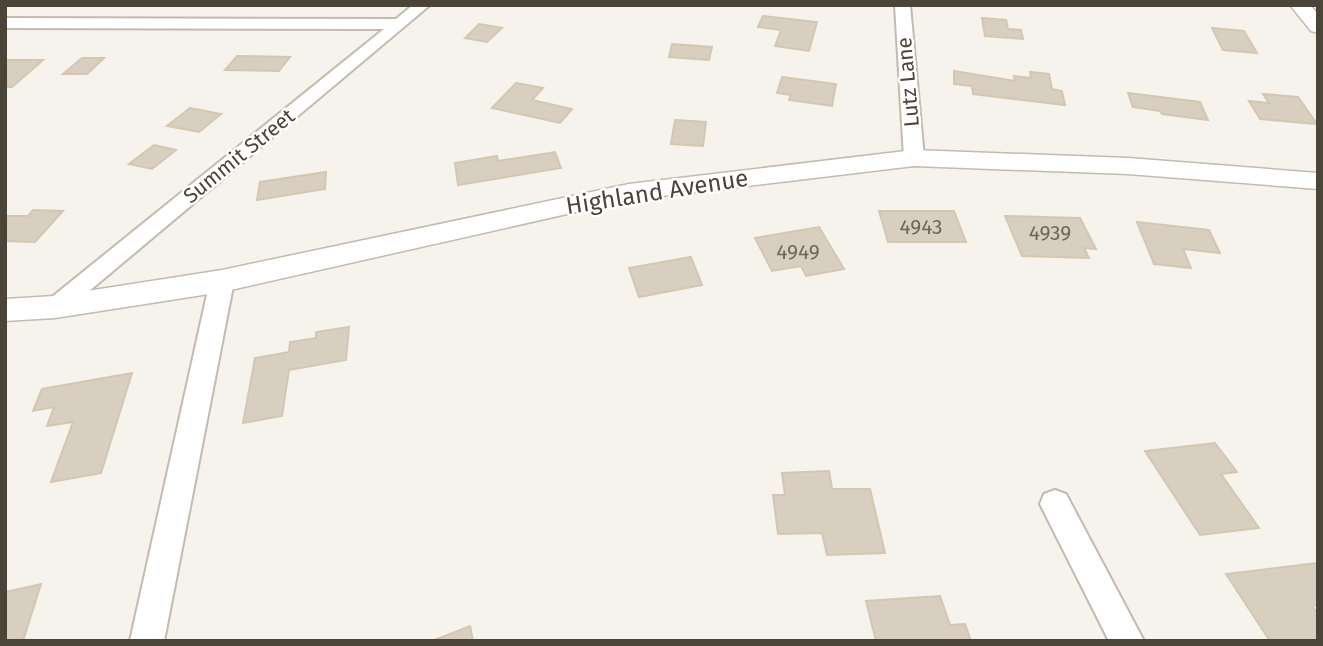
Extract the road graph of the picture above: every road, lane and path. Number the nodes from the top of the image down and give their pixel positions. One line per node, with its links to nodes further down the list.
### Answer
1 (423, 5): 4 (street, Summit Street)
2 (902, 5): 5 (street, Lutz Lane)
3 (5, 23): 4 (street)
4 (401, 24): 8 (street, Summit Street)
5 (914, 158): 6 (street, Highland Avenue); 7 (street, Highland Avenue)
6 (1318, 181)
7 (222, 281): 8 (street, Highland Avenue); 11 (street)
8 (55, 307): 9 (street, Highland Avenue)
9 (5, 310)
10 (1055, 505): 12 (street)
11 (147, 641)
12 (1127, 641)

